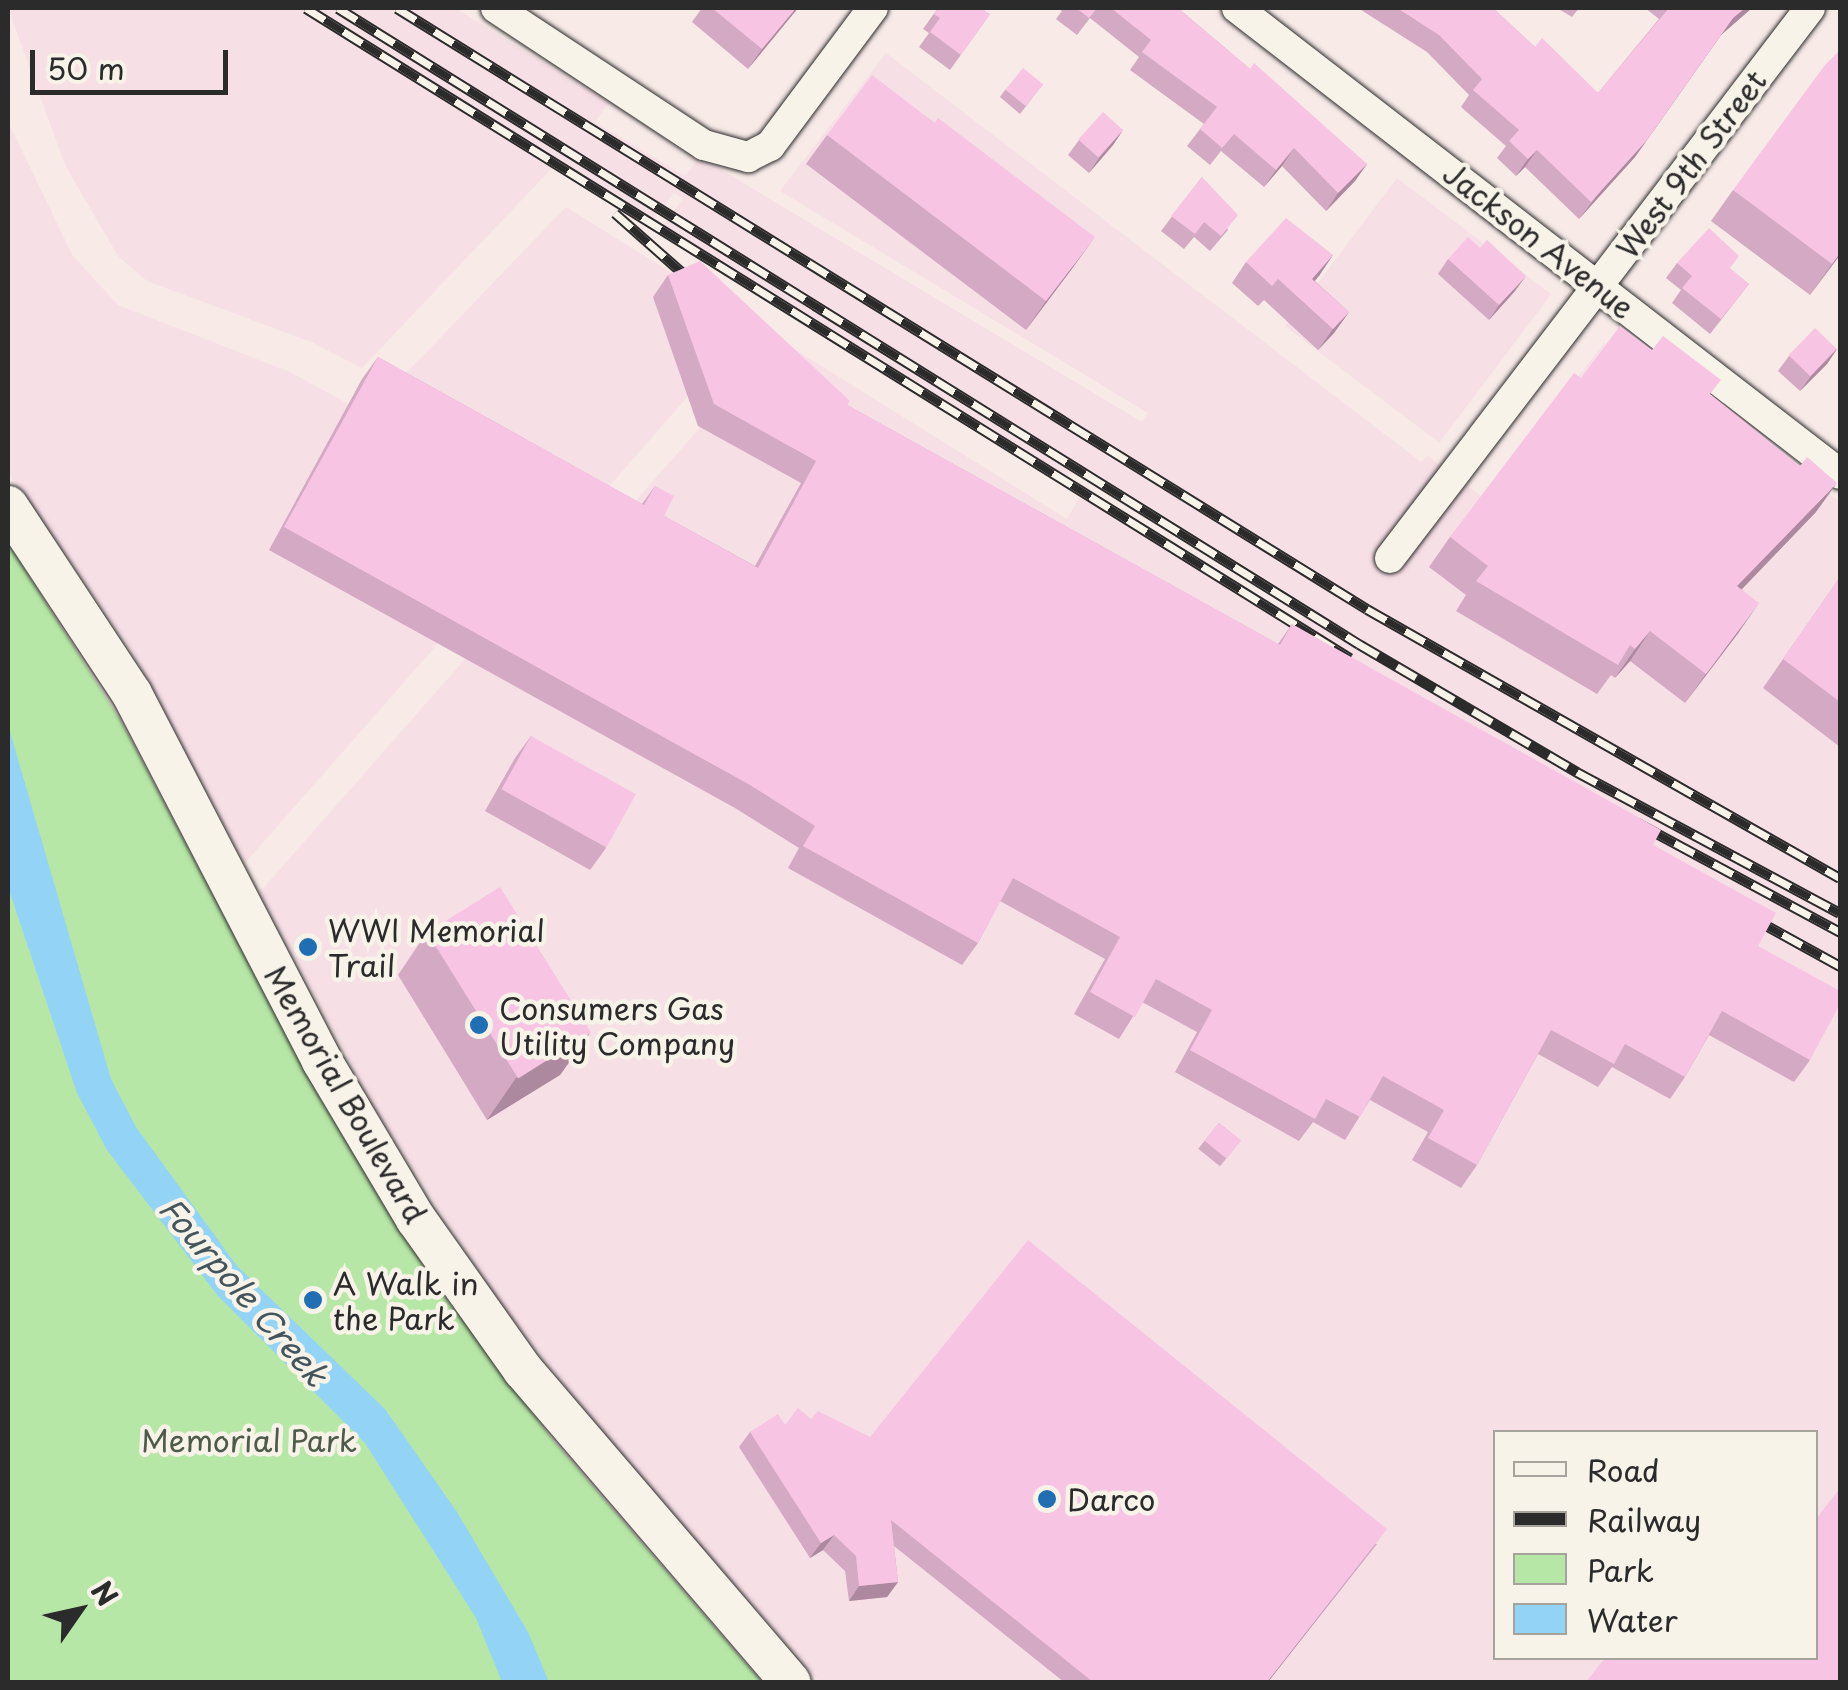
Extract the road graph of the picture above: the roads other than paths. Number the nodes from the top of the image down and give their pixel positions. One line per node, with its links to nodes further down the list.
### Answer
1 (496, 8): 2 (street)
2 (873, 8)
3 (1238, 8): 5 (street, Jackson Avenue)
4 (1810, 8): 5 (street, West 9th Street)
5 (1599, 286): 6 (street, Jackson Avenue); 8 (street, West 9th Street)
6 (1840, 474)
7 (8, 506): 9 (street, Memorial Boulevard)
8 (1390, 558)
9 (790, 1682)

